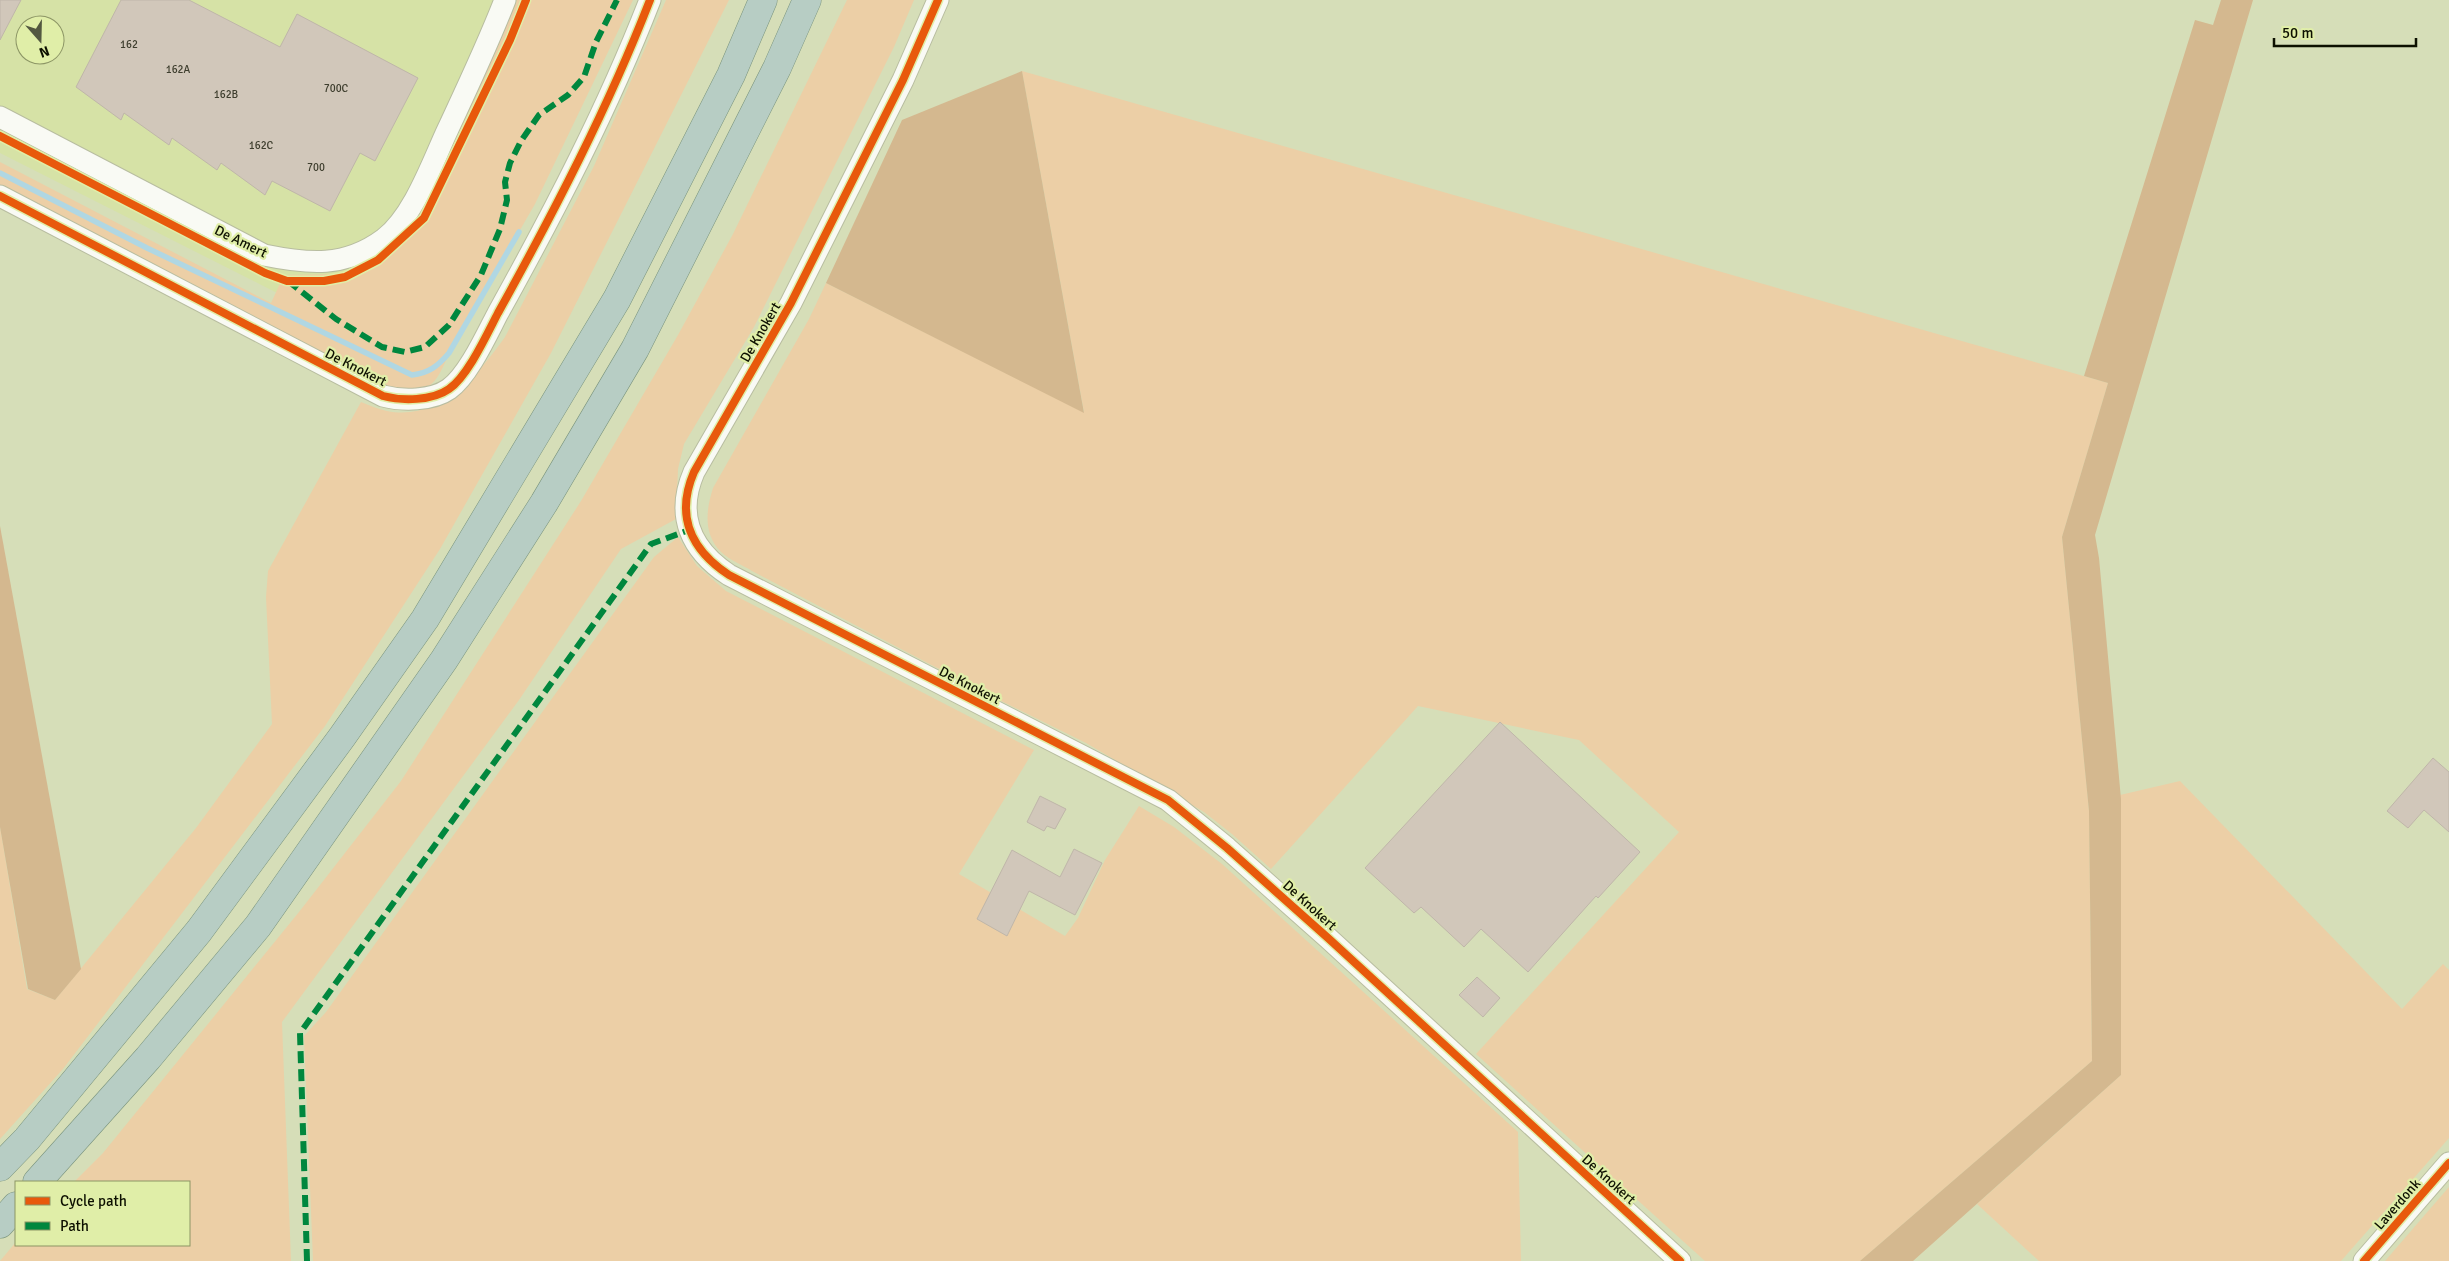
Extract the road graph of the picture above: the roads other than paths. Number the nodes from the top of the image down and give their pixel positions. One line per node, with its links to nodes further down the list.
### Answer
1 (505, 0): 6 (street, De Amert)
2 (650, 0): 7 (street, De Knokert)
3 (763, 0): 9 (highway)
4 (807, 0): 10 (highway)
5 (938, 0): 13 (street, De Knokert)
6 (0, 117)
7 (0, 196)
8 (2449, 1163): 14 (street, Laverdonk)
9 (0, 1167)
10 (38, 1181)
11 (15, 1207): 12 (highway)
12 (0, 1224)
13 (1680, 1261)
14 (2364, 1261)

